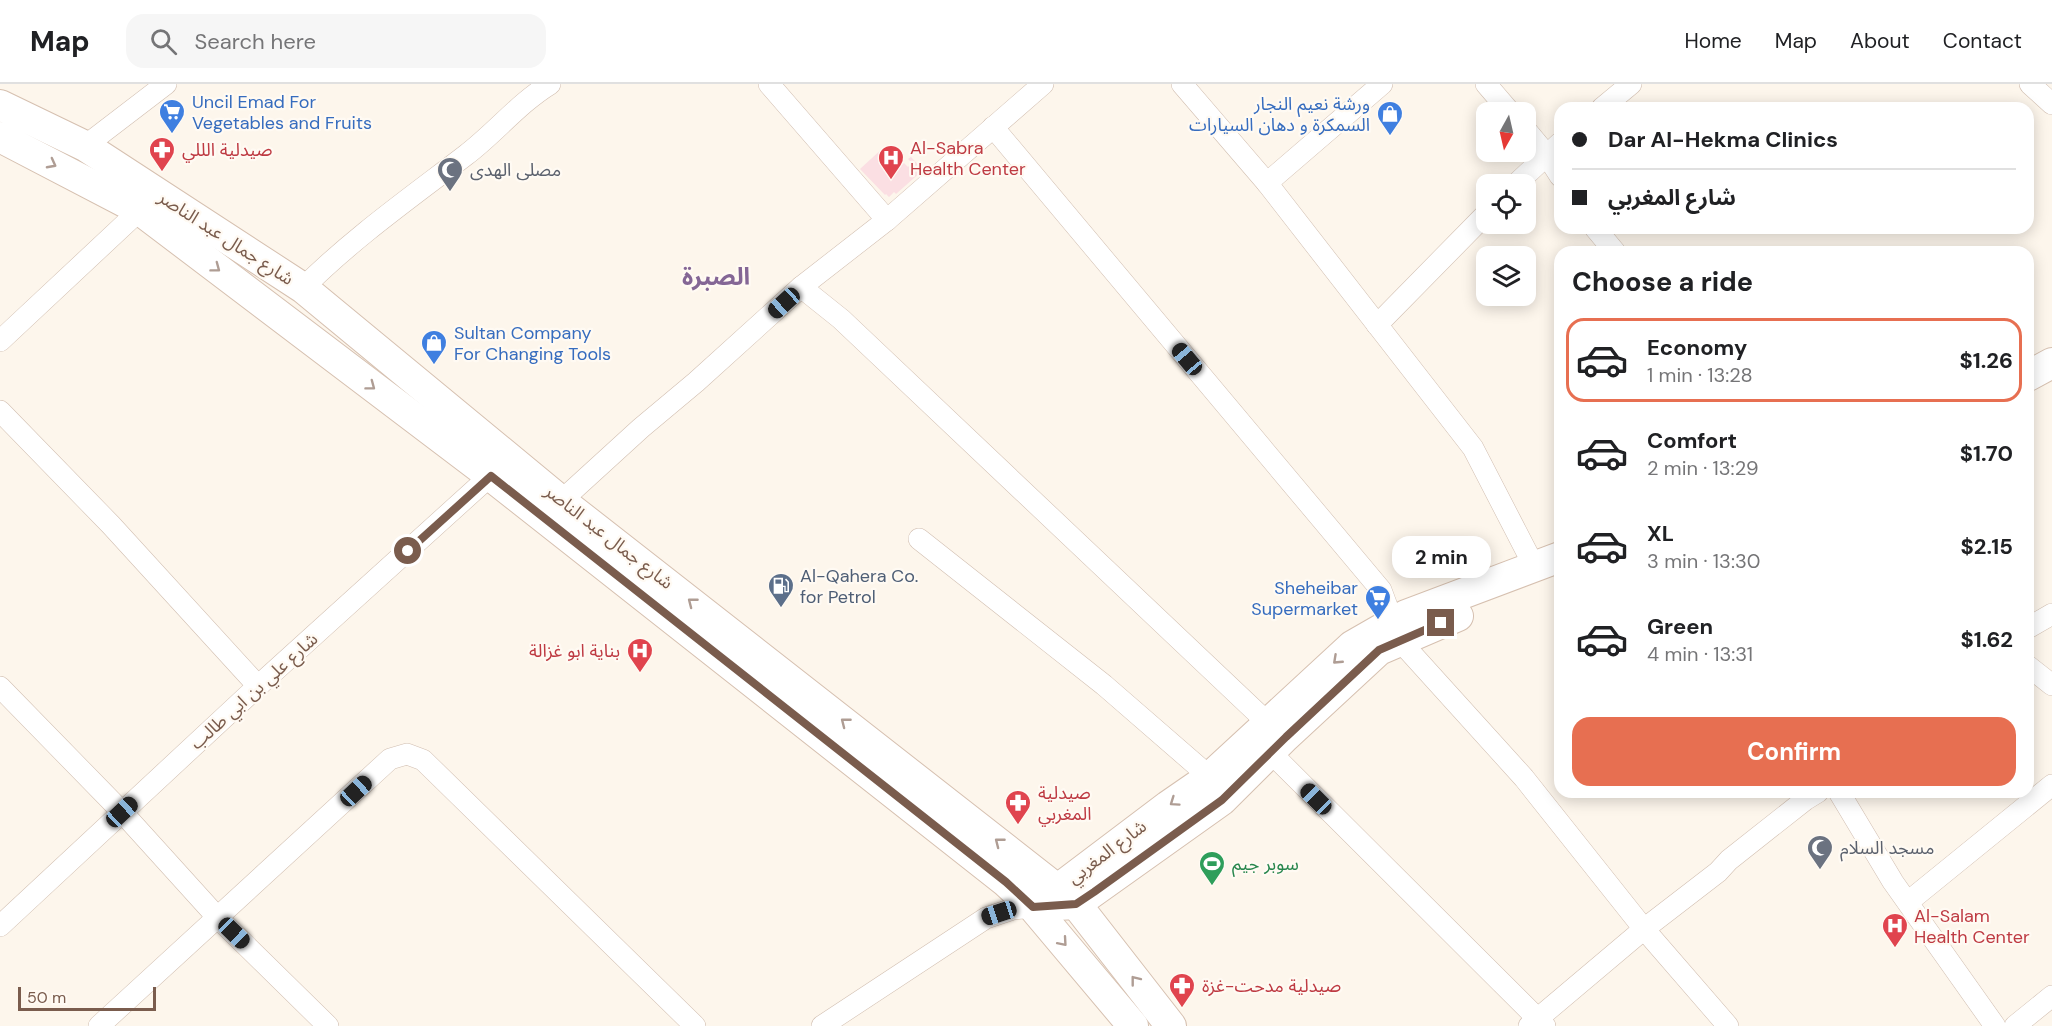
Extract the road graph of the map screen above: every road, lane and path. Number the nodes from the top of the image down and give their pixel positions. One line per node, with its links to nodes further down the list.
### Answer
1 (165, 84): 17 (street)
2 (550, 84): 27 (street)
3 (769, 84): 22 (street)
4 (1043, 84): 14 (street)
5 (1182, 84): 20 (street)
6 (1382, 84): 20 (street)
7 (1486, 84): 10 (street)
8 (1631, 84): 11 (street)
9 (2030, 84): 12 (street)
10 (1501, 102)
11 (1609, 102)
12 (2052, 104)
13 (0, 105): 17 (main road, شارع جمال عبد الناصر)
14 (993, 127): 22 (street); 41 (street)
15 (0, 137): 21 (main road, شارع جمال عبد الناصر, one-way to 21)
16 (1536, 137): 18 (street)
17 (85, 146): 27 (main road, شارع جمال عبد الناصر)
18 (1553, 148): 19 (street)
19 (1526, 174)
20 (1268, 183): 28 (street)
21 (140, 210): 29 (street); 35 (main road, شارع جمال عبد الناصر, one-way to 35)
22 (887, 220): 26 (street)
23 (1476, 224): 28 (street)
24 (1600, 234): 25 (street)
25 (1610, 246)
26 (801, 287): 36 (street); 46 (street)
27 (303, 288): 35 (main road, شارع جمال عبد الناصر)
28 (1377, 325): 38 (street)
29 (0, 341)
30 (2052, 363): 31 (main road)
31 (2034, 373)
32 (2052, 384): 33 (main road)
33 (2034, 393)
34 (0, 411): 44 (street)
35 (500, 467): 36 (main road, شارع جمال عبد الناصر); 44 (street, شارع علي بن ابي طالب); 53 (main road, شارع جمال عبد الناصر)
36 (561, 501): 53 (main road, شارع جمال عبد الناصر, one-way to 36)
37 (919, 539): 48 (street)
38 (1551, 565): 41 (main road, شارع المغربي)
39 (2052, 614): 40 (street)
40 (2034, 624)
41 (1397, 632): 46 (main road, شارع المغربي, one-way to 46); 47 (main road, شارع المغربي); 57 (street)
42 (2034, 671): 43 (street)
43 (2052, 685)
44 (258, 686): 52 (street, شارع علي بن ابي طالب)
45 (0, 687): 52 (street)
46 (1269, 724): 48 (main road, شارع المغربي)
47 (1271, 753): 53 (main road, شارع المغربي); 59 (street)
48 (1210, 777): 53 (main road, شارع المغربي, one-way to 53)
49 (2052, 785): 54 (street)
50 (1808, 798): 57 (street)
51 (1843, 798): 54 (street)
52 (122, 812): 55 (street); 56 (street, شارع علي بن ابي طالب)
53 (1056, 901): 63 (street); 64 (main road, شارع جمال عبد الناصر, one-way to 64); 65 (main road, شارع جمال عبد الناصر, one-way to 53)
54 (1908, 902): 67 (street)
55 (218, 918): 60 (street); 61 (street); 62 (street)
56 (0, 926)
57 (1644, 929): 59 (street); 66 (street)
58 (2052, 996): 68 (street)
59 (1537, 1024)
60 (99, 1026)
61 (328, 1026)
62 (695, 1026)
63 (822, 1026)
64 (1133, 1026)
65 (1171, 1026)
66 (1728, 1026)
67 (1995, 1026)
68 (2015, 1026)

